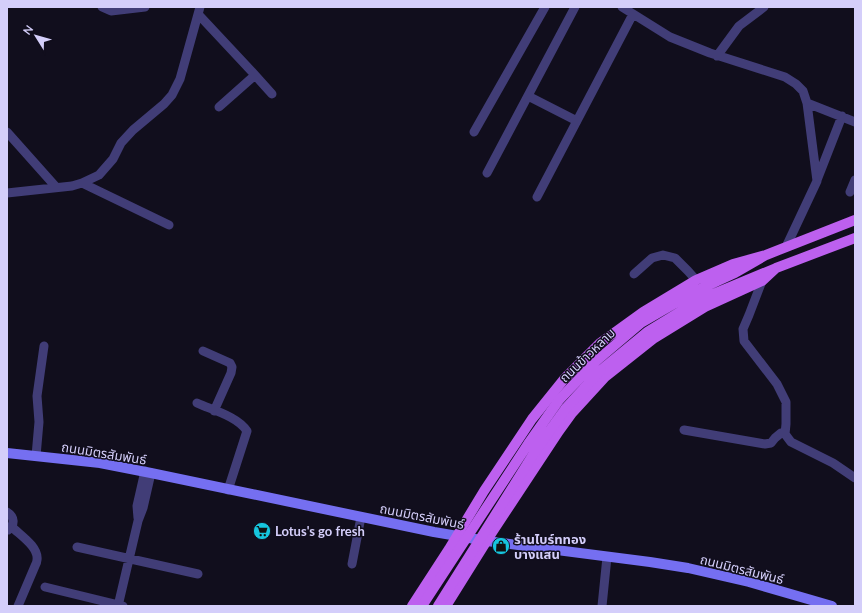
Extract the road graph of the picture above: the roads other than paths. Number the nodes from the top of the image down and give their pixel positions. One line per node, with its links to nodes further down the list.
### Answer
1 (102, 7): 2 (street)
2 (145, 7)
3 (545, 7): 19 (street)
4 (575, 7): 12 (street)
5 (622, 7): 8 (street)
6 (764, 7): 9 (street)
7 (199, 11): 10 (street); 23 (street)
8 (633, 14): 9 (street); 16 (street)
9 (718, 56): 13 (street)
10 (255, 75): 11 (street); 14 (street)
11 (272, 94)
12 (528, 96): 16 (street); 20 (street)
13 (807, 103): 15 (street); 22 (street)
14 (218, 107)
15 (842, 116): 17 (street); 22 (street)
16 (576, 121): 27 (street)
17 (855, 122)
18 (7, 132): 24 (street)
19 (474, 132)
20 (487, 173)
21 (855, 180): 25 (street)
22 (817, 181): 31 (street)
23 (82, 183): 24 (street); 29 (street)
24 (56, 187): 26 (street)
25 (850, 192)
26 (7, 193)
27 (536, 197)
28 (855, 220): 31 (main road, ถนนข้าวหลาม)
29 (169, 225)
30 (855, 238): 33 (main road, ถนนข้าวหลาม)
31 (786, 247): 32 (main road, ถนนข้าวหลาม)
32 (766, 255): 35 (main road); 68 (main road, ถนนข้าวหลาม, bridge)
33 (776, 268): 36 (main road); 69 (main road, ถนนข้าวหลาม, bridge)
34 (634, 274): 35 (street)
35 (696, 280): 41 (main road)
36 (762, 281): 43 (main road); 44 (street)
37 (44, 346): 46 (street)
38 (203, 351): 40 (street)
39 (197, 403): 40 (street)
40 (214, 411): 49 (street)
41 (532, 419): 43 (main road); 50 (main road)
42 (684, 430): 44 (street)
43 (559, 431): 51 (main road)
44 (785, 434): 48 (street)
45 (7, 453): 46 (street, ถนนมิตรสัมพันธ์)
46 (36, 456): 47 (street, ถนนมิตรสัมพันธ์)
47 (148, 472): 49 (street, ถนนมิตรสัมพันธ์); 59 (street)
48 (855, 478)
49 (228, 490): 53 (street, ถนนมิตรสัมพันธ์)
50 (484, 491): 51 (main road); 55 (main road)
51 (510, 505): 56 (main road)
52 (7, 512): 54 (street)
53 (362, 517): 55 (street, ถนนมิตรสัมพันธ์); 60 (street)
54 (9, 528): 65 (street)
55 (457, 536): 56 (street, ถนนมิตรสัมพันธ์); 62 (main road)
56 (487, 541): 58 (street, ถนนมิตรสัมพันธ์); 64 (main road)
57 (77, 547): 59 (street)
58 (607, 557): 70 (street); 71 (street, ถนนมิตรสัมพันธ์)
59 (129, 559): 61 (street); 66 (street)
60 (352, 564)
61 (198, 574)
62 (426, 583): 64 (main road); 67 (main road)
63 (45, 587): 66 (street)
64 (448, 604)
65 (18, 606)
66 (121, 606)
67 (412, 606)
68 (422, 606)
69 (438, 606)
70 (602, 606)
71 (832, 606)

